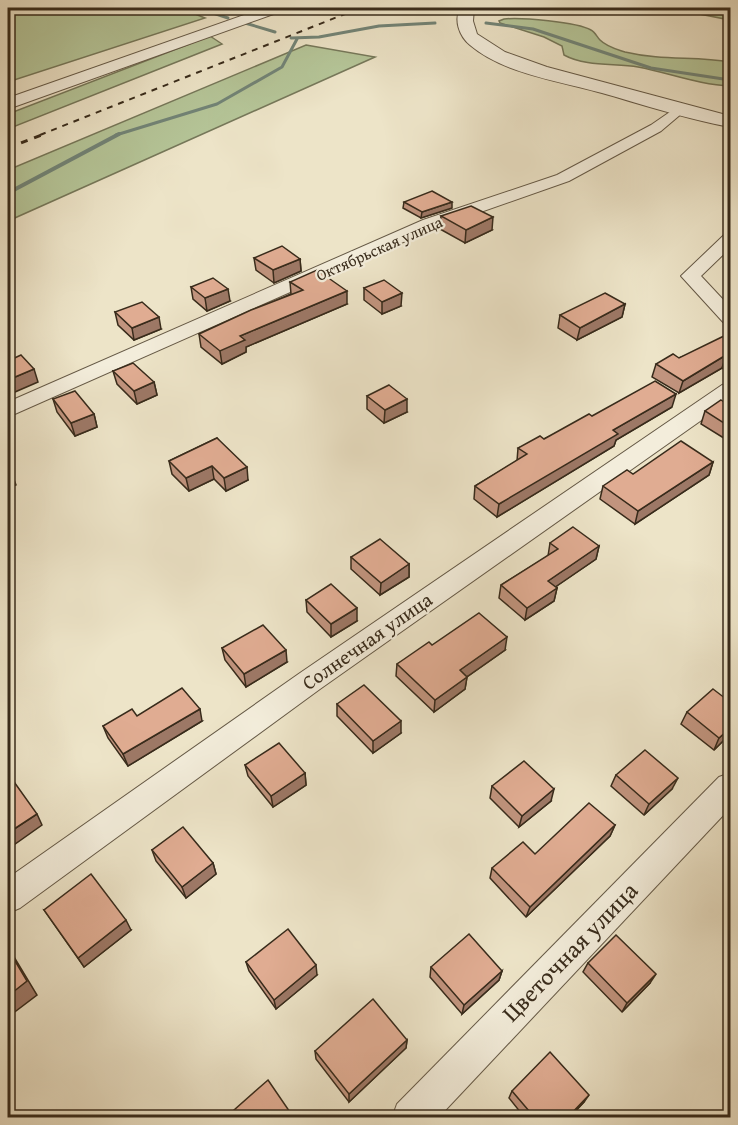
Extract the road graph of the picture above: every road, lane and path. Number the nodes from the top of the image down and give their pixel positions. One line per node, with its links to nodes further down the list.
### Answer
1 (277, 8): 3 (street)
2 (467, 8): 4 (street)
3 (8, 104)
4 (680, 109): 5 (street); 9 (street, Октябрьская улица)
5 (730, 122)
6 (730, 239): 7 (street)
7 (730, 318)
8 (730, 391): 11 (street, Солнечная улица)
9 (8, 410)
10 (730, 787): 12 (street, Цветочная улица)
11 (8, 897)
12 (411, 1118)

